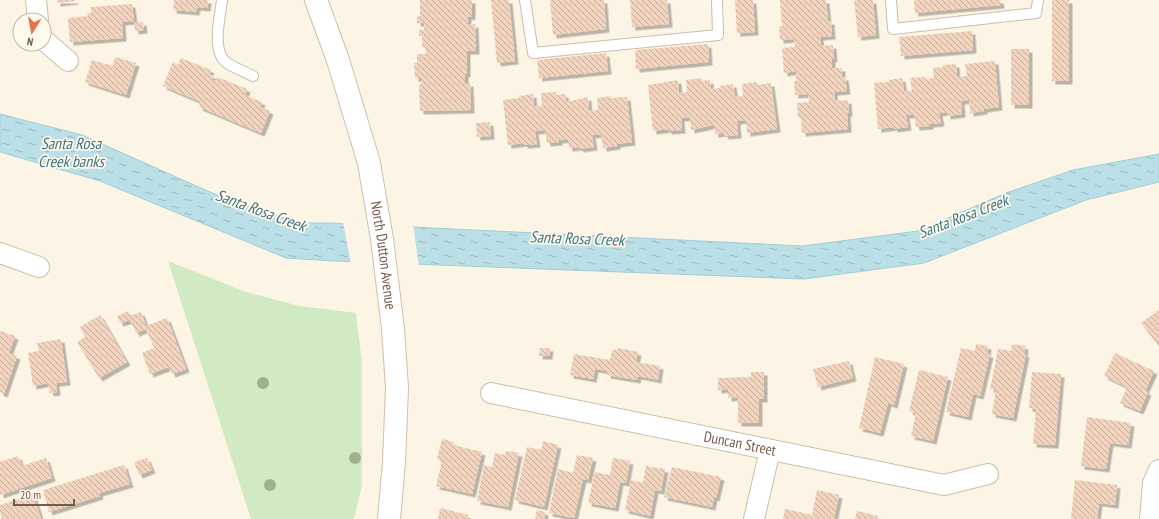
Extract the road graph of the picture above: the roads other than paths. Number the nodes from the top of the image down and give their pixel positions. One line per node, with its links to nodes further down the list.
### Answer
1 (36, 0): 8 (street)
2 (222, 0): 11 (lane)
3 (316, 0): 18 (main road, North Dutton Avenue)
4 (526, 0): 5 (lane)
5 (717, 0)
6 (890, 0): 7 (lane)
7 (1038, 0)
8 (37, 12)
9 (52, 47): 10 (street)
10 (68, 61)
11 (253, 76)
12 (0, 253): 13 (street)
13 (39, 267)
14 (491, 393): 15 (street, Duncan Street)
15 (770, 450): 17 (street, Duncan Street); 19 (street)
16 (1159, 470): 20 (street)
17 (988, 474)
18 (389, 519)
19 (754, 519)
20 (1150, 519)

